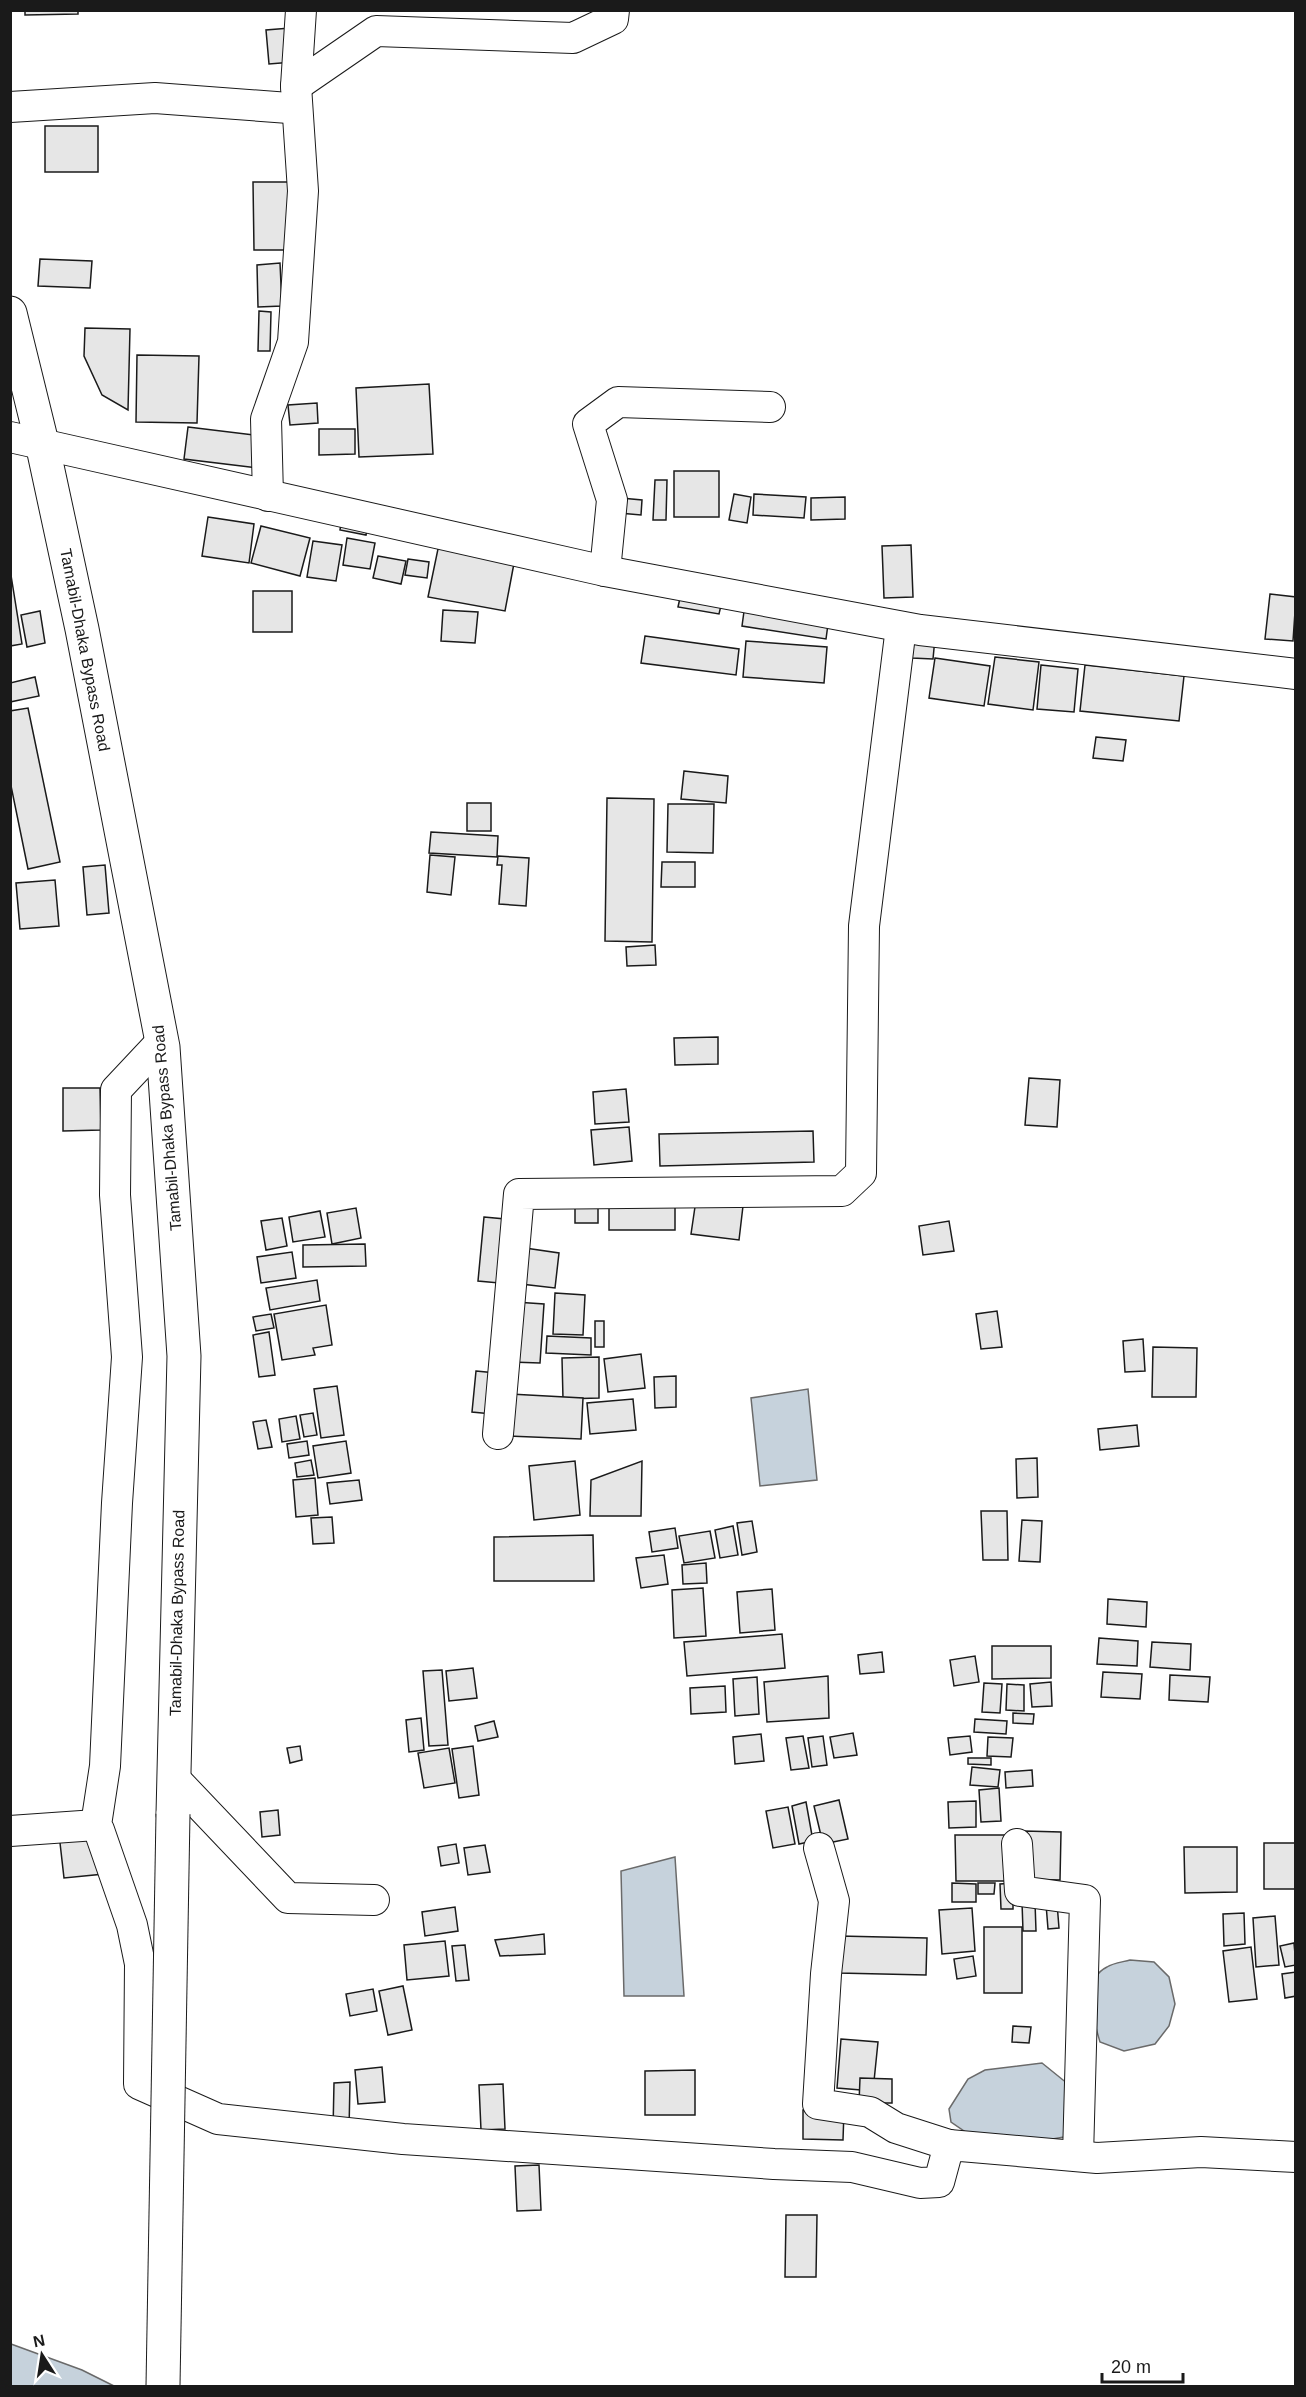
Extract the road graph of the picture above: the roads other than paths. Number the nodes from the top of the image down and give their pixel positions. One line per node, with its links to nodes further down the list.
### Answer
1 (301, 10): 3 (street)
2 (614, 10): 3 (street)
3 (293, 97): 4 (street); 9 (street)
4 (10, 107)
5 (10, 314): 8 (highway, Tamabil-Dhaka Bypass Road)
6 (770, 407): 10 (street)
7 (10, 437): 8 (street)
8 (42, 443): 9 (street); 13 (highway, Tamabil-Dhaka Bypass Road)
9 (268, 496): 10 (street)
10 (605, 571): 11 (street)
11 (901, 627): 12 (street); 14 (street)
12 (1296, 674)
13 (162, 1041): 15 (highway, Tamabil-Dhaka Bypass Road); 16 (street)
14 (498, 1434)
15 (173, 1777): 20 (street); 24 (highway, Tamabil-Dhaka Bypass Road, bridge)
16 (96, 1825): 17 (street); 21 (street)
17 (10, 1831)
18 (1017, 1844): 22 (street)
19 (819, 1848): 21 (street)
20 (374, 1900)
21 (948, 2145): 22 (street)
22 (1078, 2156): 23 (street)
23 (1296, 2157)
24 (163, 2386)

